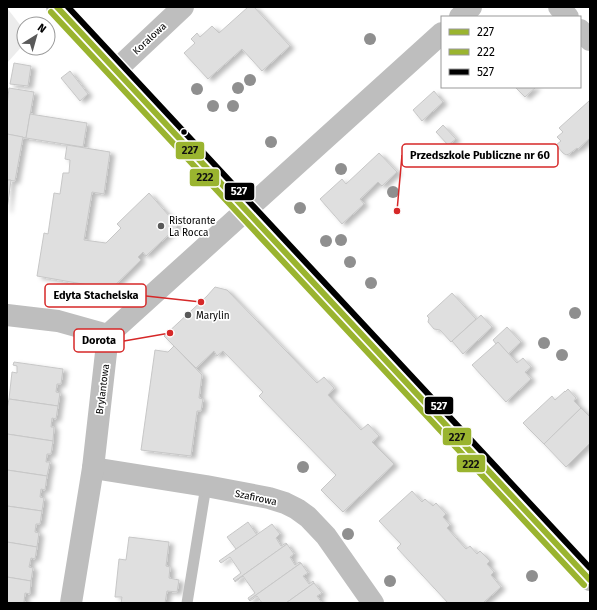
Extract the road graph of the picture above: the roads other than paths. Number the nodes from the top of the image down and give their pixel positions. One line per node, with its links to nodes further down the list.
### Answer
1 (57, 7): 10 (street)
2 (183, 7): 10 (street, Koralowa)
3 (471, 7): 5 (street)
4 (559, 7): 6 (street)
5 (461, 16)
6 (567, 16)
7 (581, 31): 9 (street)
8 (441, 34): 11 (street)
9 (590, 40)
10 (116, 70): 11 (street)
11 (246, 210): 13 (street); 16 (street)
12 (7, 315): 13 (street)
13 (108, 336): 14 (street, Brylantowa)
14 (93, 468): 15 (street, Szafirowa); 17 (street, Brylantowa)
15 (206, 486): 18 (lane); 19 (street, Szafirowa)
16 (590, 580)
17 (71, 603)
18 (187, 603)
19 (374, 603)

